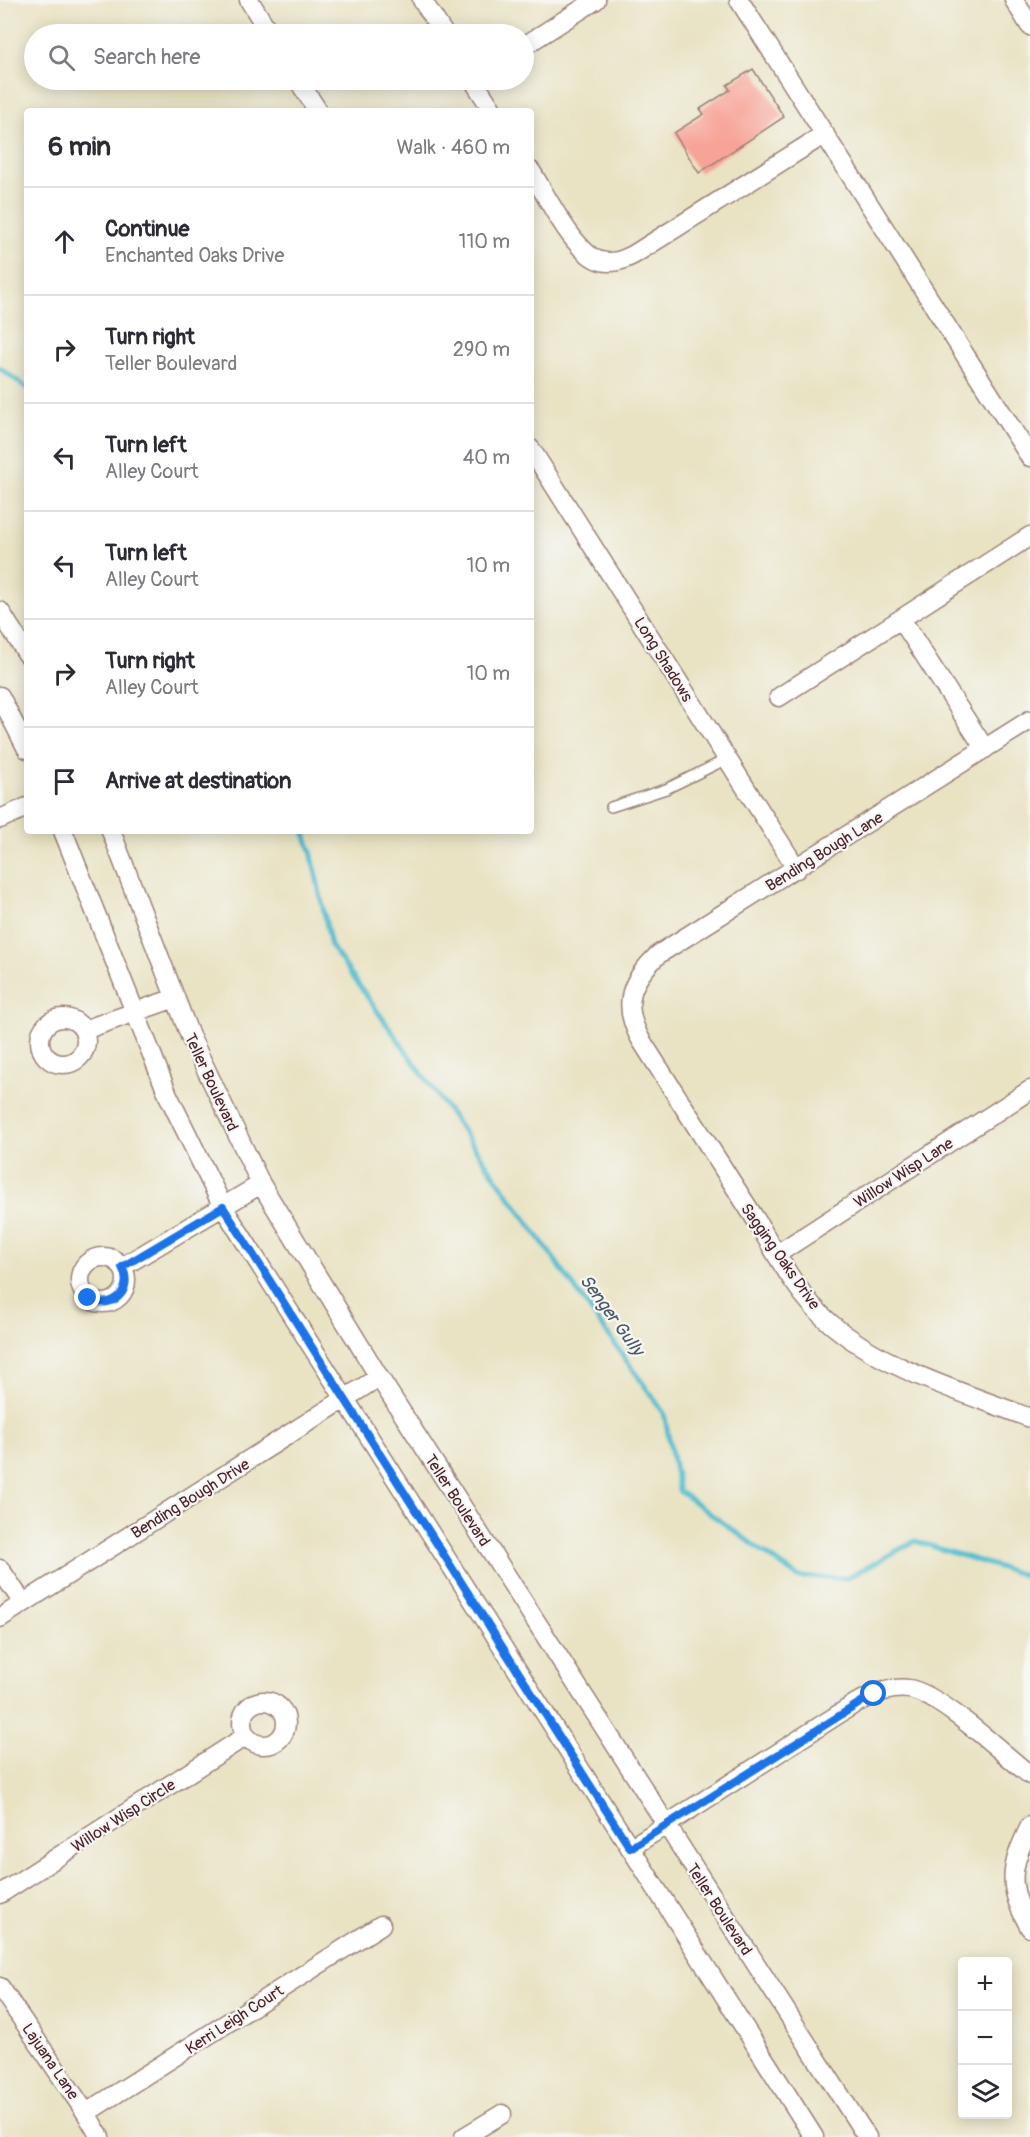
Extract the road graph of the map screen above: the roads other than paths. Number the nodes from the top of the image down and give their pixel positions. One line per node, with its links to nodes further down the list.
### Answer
1 (249, 0): 6 (street)
2 (422, 0): 7 (street)
3 (596, 0): 9 (street)
4 (739, 0): 14 (street)
5 (1014, 0): 8 (street)
6 (264, 24)
7 (438, 24)
8 (1030, 26)
9 (534, 40)
10 (304, 90): 12 (street)
11 (479, 90): 13 (street)
12 (316, 108)
13 (491, 108)
14 (825, 134): 15 (street); 17 (street)
15 (534, 176)
16 (534, 454): 27 (street, Long Shadows)
17 (1030, 457)
18 (1030, 536): 20 (street)
19 (0, 611): 21 (street)
20 (901, 619): 23 (street); 26 (street)
21 (24, 649)
22 (0, 696): 25 (street)
23 (779, 697)
24 (1030, 720): 26 (street, Bending Bough Lane)
25 (24, 743)
26 (985, 749): 33 (street, Bending Bough Lane)
27 (727, 759): 28 (lane); 33 (street, Long Shadows)
28 (612, 807)
29 (24, 808): 30 (street)
30 (0, 819)
31 (64, 834): 36 (street)
32 (112, 834): 35 (street, Teller Boulevard)
33 (796, 869): 34 (street, Bending Bough Lane)
34 (630, 995): 41 (street, Sagging Oaks Drive)
35 (175, 998): 36 (street); 39 (street, Teller Boulevard)
36 (134, 1012): 37 (street); 40 (street)
37 (84, 1030)
38 (1030, 1090): 41 (street, Willow Wisp Lane)
39 (261, 1184): 40 (street); 43 (street, Teller Boulevard)
40 (223, 1207): 42 (street); 44 (street)
41 (777, 1254): 45 (street, Sagging Oaks Drive)
42 (122, 1267)
43 (379, 1377): 44 (street, Bending Bough Drive); 51 (street, Teller Boulevard)
44 (343, 1400): 47 (street, Bending Bough Drive); 53 (street)
45 (1030, 1418)
46 (0, 1569): 47 (street)
47 (23, 1603): 48 (street, Bending Bough Drive)
48 (0, 1618)
49 (246, 1736): 54 (street, Willow Wisp Circle)
50 (1030, 1775): 51 (street)
51 (666, 1826): 53 (street); 63 (street, Teller Boulevard)
52 (1030, 1826): 56 (street)
53 (630, 1848): 62 (street)
54 (0, 1894)
55 (381, 1924): 58 (street, Kerri Leigh Court)
56 (1030, 1928)
57 (0, 1987): 58 (street, Lajuana Lane)
58 (86, 2113): 60 (street, Lajuana Lane)
59 (502, 2114): 61 (street)
60 (100, 2137)
61 (464, 2137)
62 (814, 2137)
63 (867, 2137)

